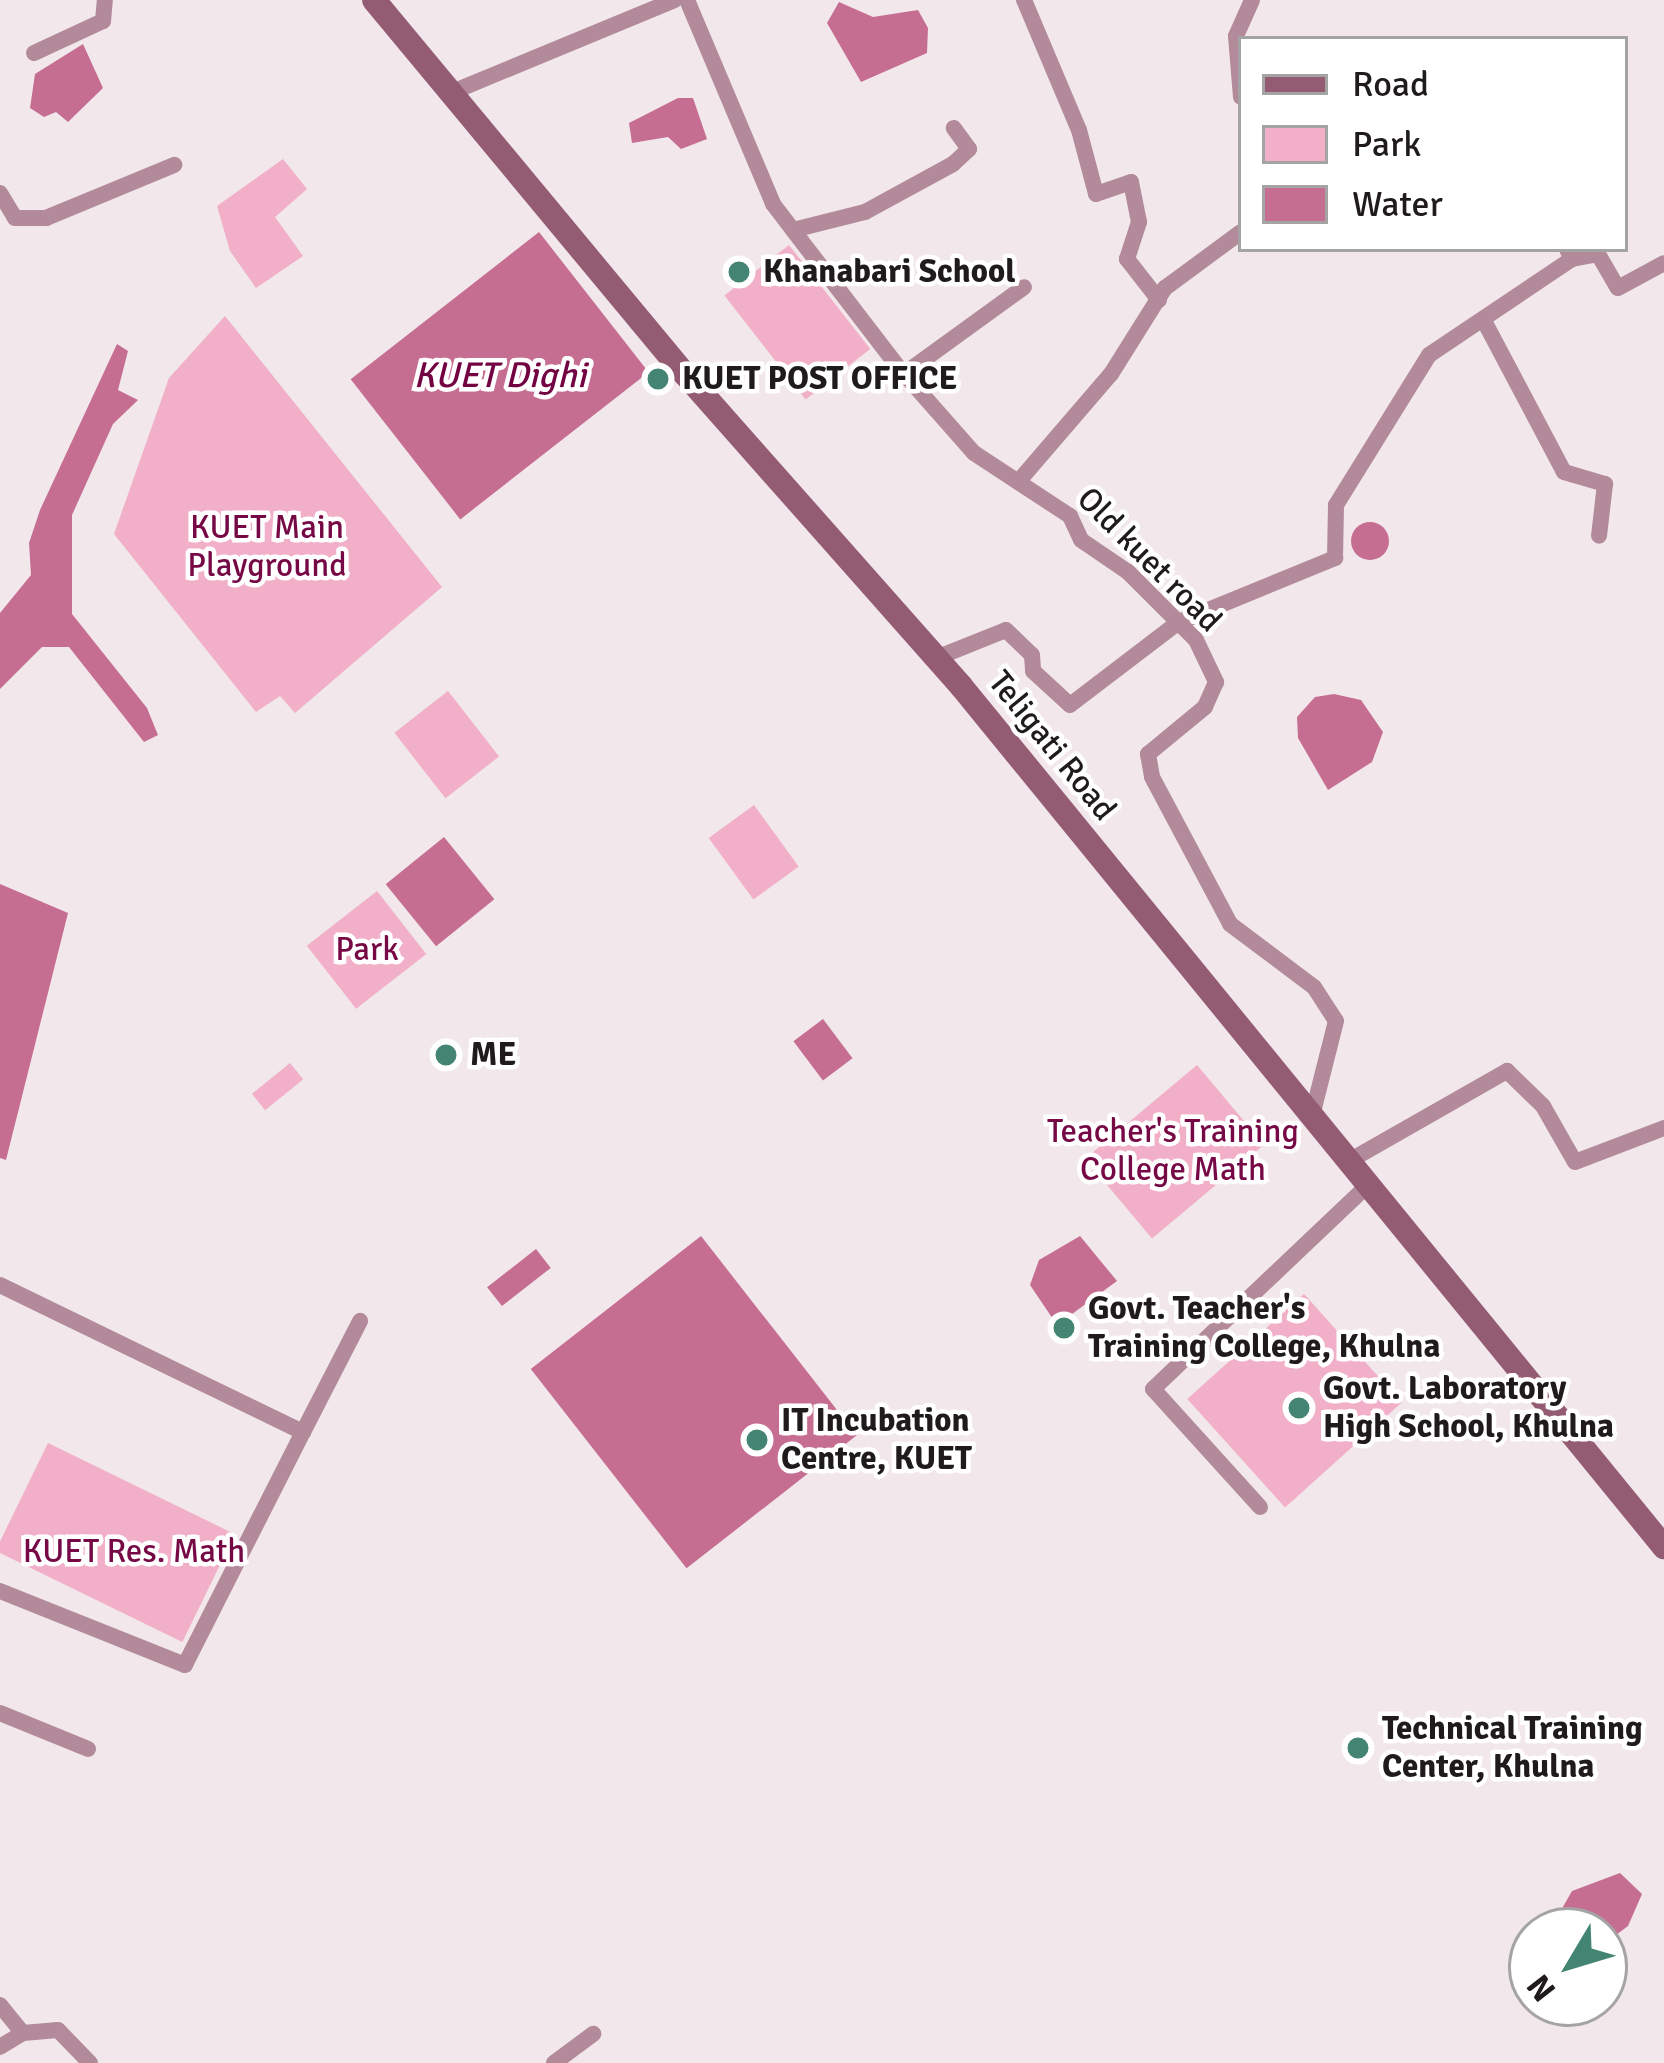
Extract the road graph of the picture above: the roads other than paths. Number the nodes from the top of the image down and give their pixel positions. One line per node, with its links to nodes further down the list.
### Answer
1 (105, 0): 7 (street)
2 (374, 0): 9 (main road, Teligati Road)
3 (675, 0): 9 (street)
4 (687, 0): 13 (street, Old kuet road)
5 (1024, 0): 18 (street)
6 (1252, 0): 8 (street)
7 (34, 52)
8 (1238, 60)
9 (450, 93): 24 (main road, Teligati Road)
10 (954, 128): 13 (street)
11 (174, 165): 12 (street)
12 (0, 193)
13 (793, 230): 20 (street, Old kuet road)
14 (1238, 234): 18 (street)
15 (1570, 254): 16 (street); 19 (street)
16 (1664, 263)
17 (1024, 287): 20 (street)
18 (1159, 300): 21 (street)
19 (1483, 319): 22 (street); 23 (street)
20 (904, 374): 21 (street, Old kuet road)
21 (1018, 482): 23 (street, Old kuet road)
22 (1599, 536)
23 (1178, 622): 24 (street); 25 (street, Old kuet road)
24 (936, 658): 25 (main road, Teligati Road)
25 (1312, 1116): 27 (main road, Teligati Road)
26 (1664, 1129): 27 (street)
27 (1348, 1161): 28 (main road, Teligati Road)
28 (1368, 1185): 32 (street); 33 (main road, Teligati Road)
29 (0, 1286): 31 (street)
30 (361, 1321): 31 (street)
31 (303, 1432): 34 (street)
32 (1260, 1508)
33 (1664, 1547)
34 (0, 1591)
35 (0, 1712): 36 (street)
36 (88, 1749)
37 (0, 2005): 38 (street)
38 (22, 2033): 40 (street); 41 (street)
39 (593, 2034): 42 (street)
40 (0, 2047)
41 (90, 2063)
42 (554, 2063)

